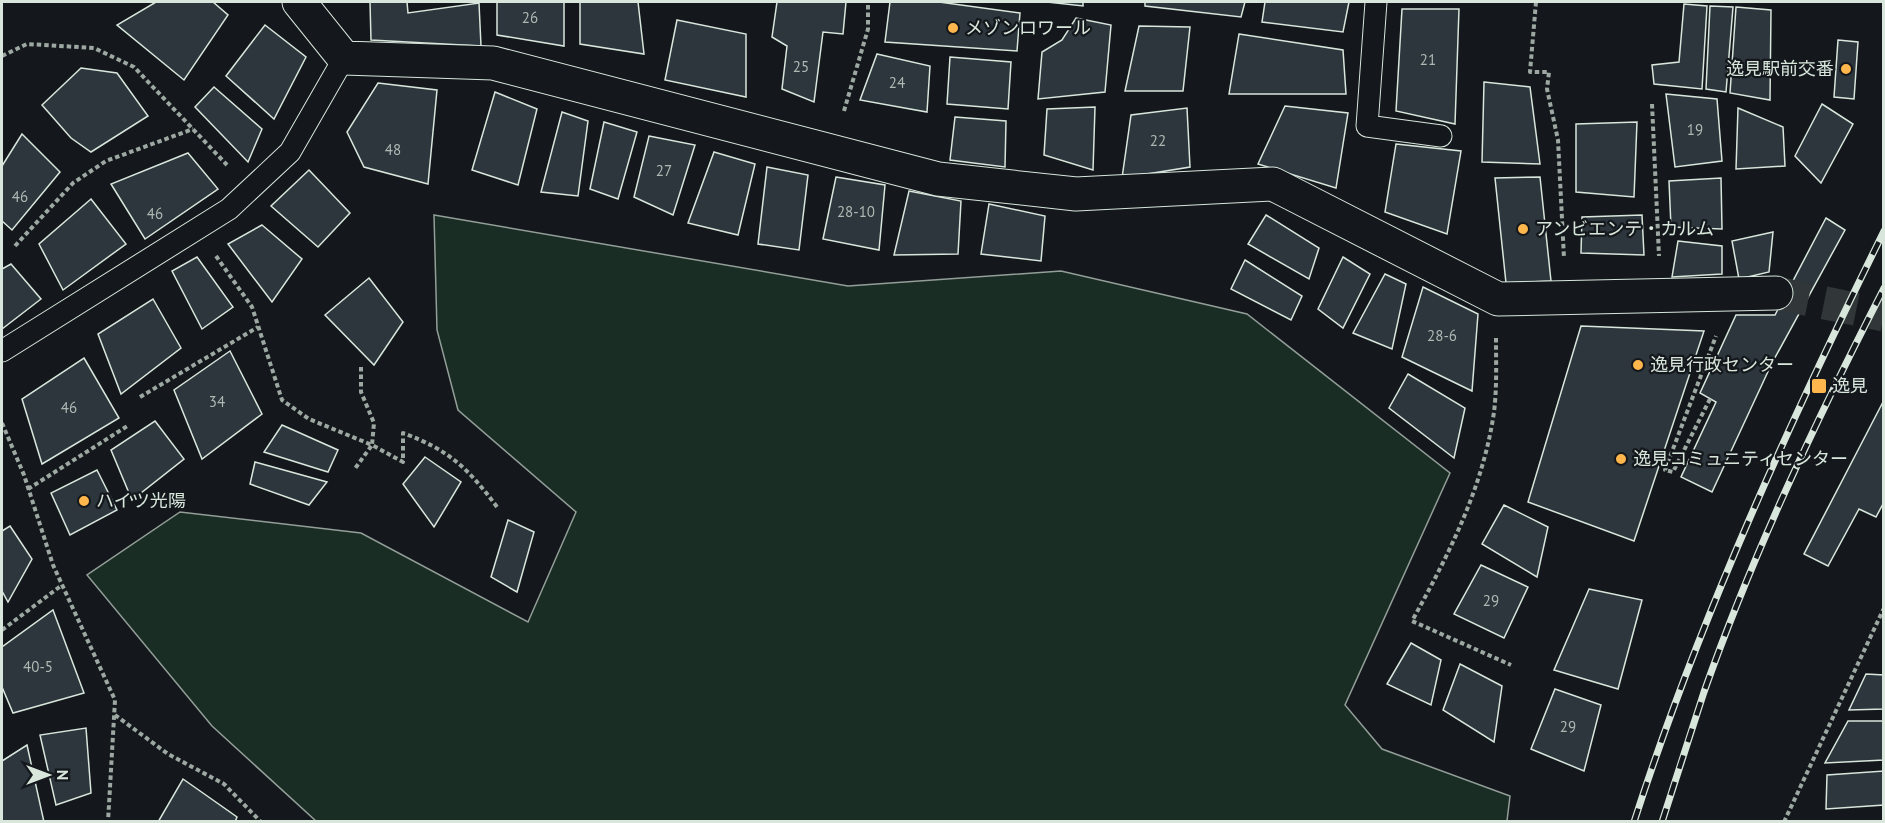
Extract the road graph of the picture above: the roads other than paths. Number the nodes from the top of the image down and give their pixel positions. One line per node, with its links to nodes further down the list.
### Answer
1 (298, 2): 3 (street)
2 (1376, 2): 4 (lane)
3 (344, 58): 5 (street); 6 (lane)
4 (1441, 136)
5 (1776, 293)
6 (2, 351)

